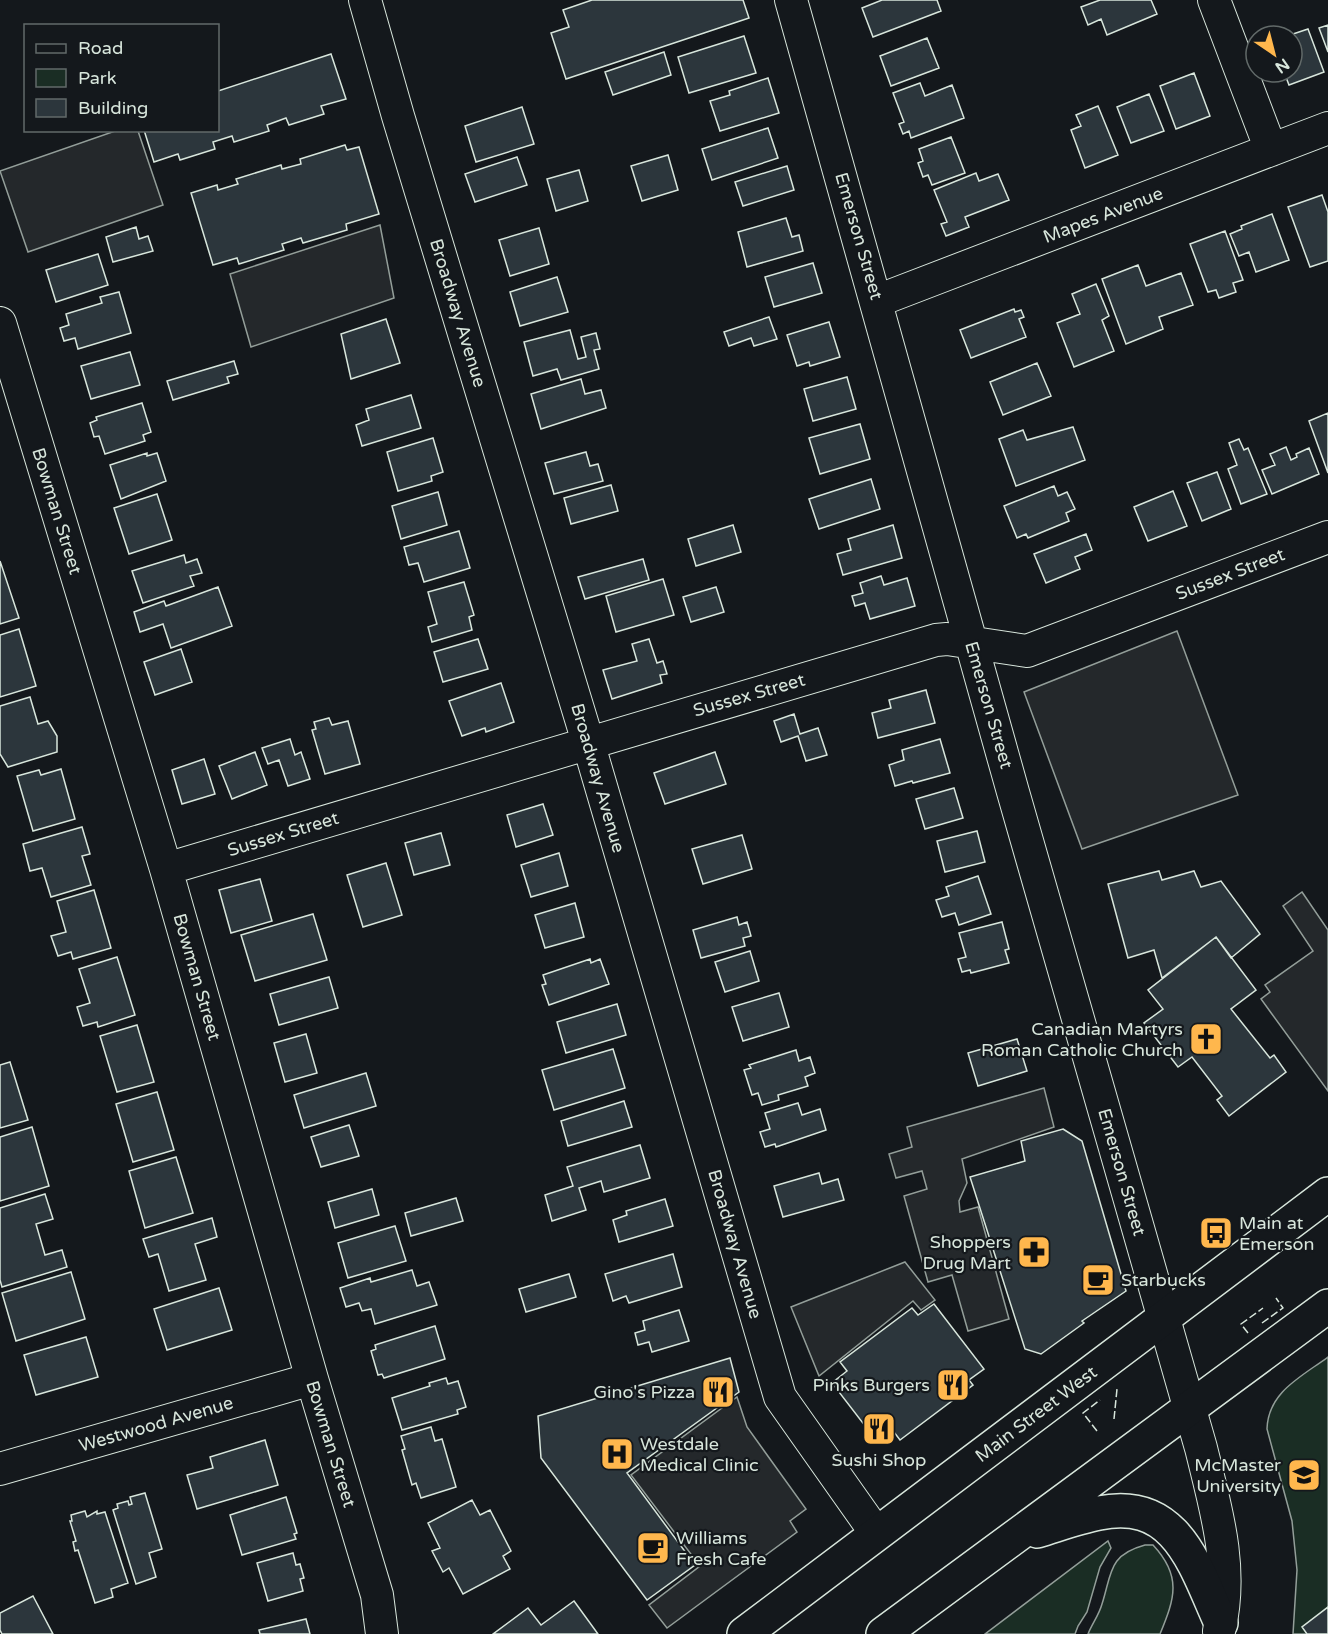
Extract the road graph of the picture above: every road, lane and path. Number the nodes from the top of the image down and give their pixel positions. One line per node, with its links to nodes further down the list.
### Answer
1 (365, 0): 10 (street, Broadway Avenue)
2 (791, 0): 6 (street, Emerson Street)
3 (1214, 0): 5 (street)
4 (1328, 128): 5 (street, Mapes Avenue)
5 (1271, 150): 6 (street, Mapes Avenue)
6 (877, 301): 9 (street, Emerson Street)
7 (0, 323): 11 (street, Bowman Street)
8 (1328, 537): 9 (street, Sussex Street)
9 (971, 643): 10 (street, Sussex Street); 14 (street, Emerson Street)
10 (588, 742): 11 (street, Sussex Street); 18 (street, Broadway Avenue)
11 (166, 869): 15 (street, Bowman Street)
12 (1328, 1194): 14 (main road, Main Street West)
13 (1328, 1306): 16 (main road)
14 (1164, 1317): 16 (street, Emerson Street); 18 (main road, Main Street West)
15 (312, 1379): 17 (street, Westwood Avenue); 21 (street, Bowman Street)
16 (1190, 1408): 19 (main road); 20 (street, Emerson Street)
17 (0, 1469)
18 (876, 1533): 22 (main road, Main Street West)
19 (1015, 1537): 20 (main road); 23 (main road)
20 (1220, 1628)
21 (382, 1634)
22 (744, 1634)
23 (883, 1634)

